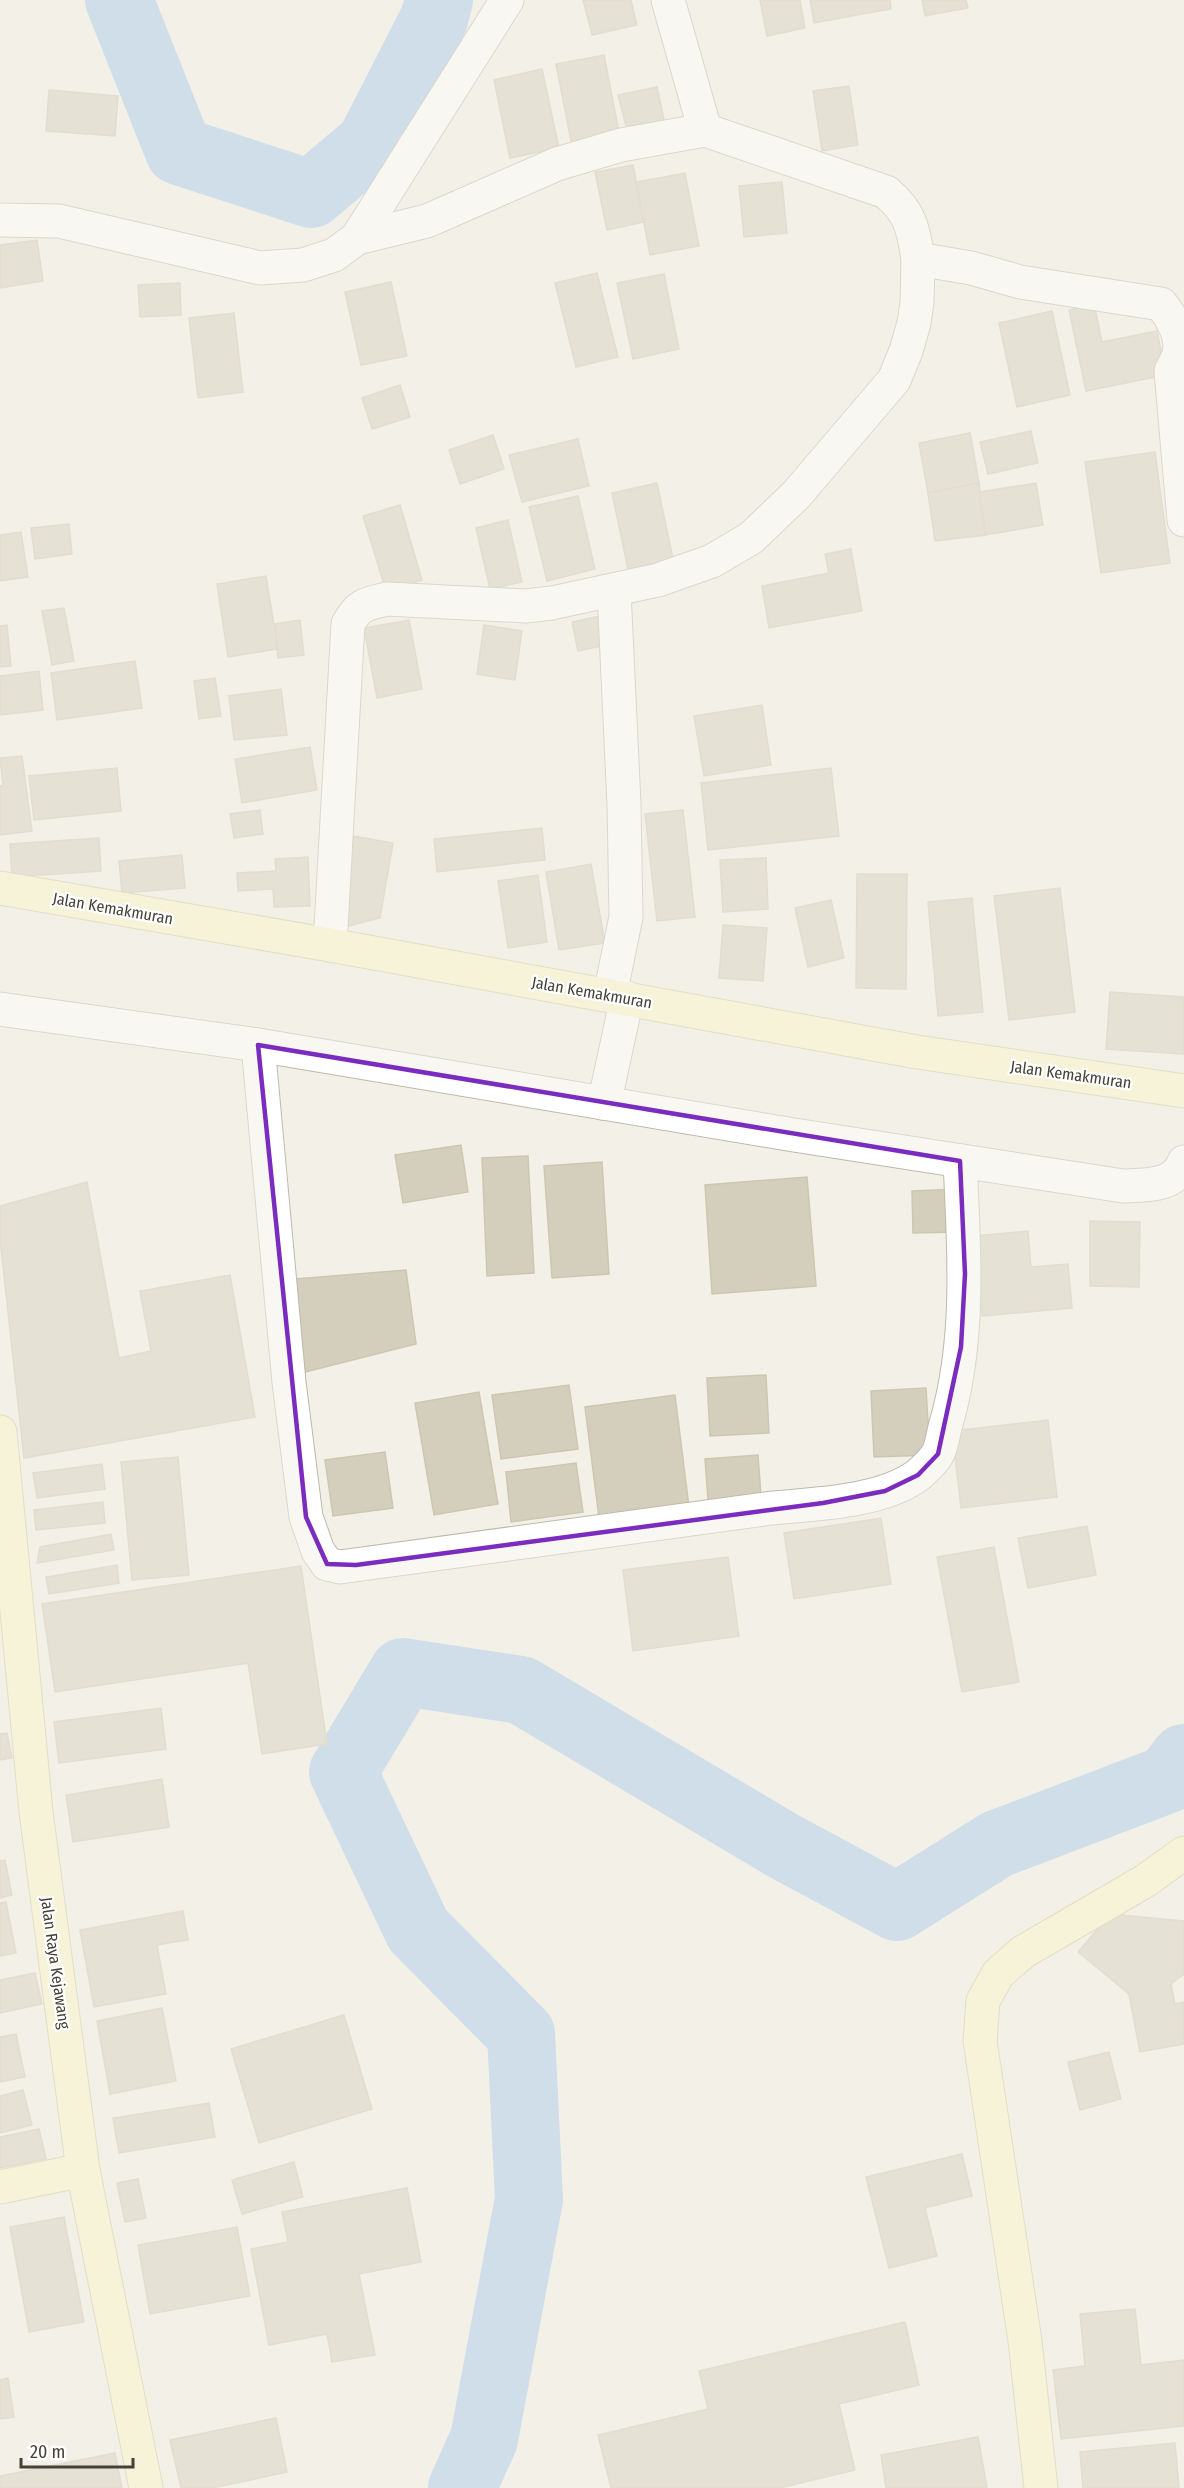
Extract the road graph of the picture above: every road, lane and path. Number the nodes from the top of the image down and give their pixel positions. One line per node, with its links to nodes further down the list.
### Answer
1 (507, 0): 5 (street)
2 (668, 0): 3 (street)
3 (705, 130): 5 (street); 6 (street)
4 (0, 220): 5 (street)
5 (357, 238)
6 (918, 259): 7 (street); 8 (street)
7 (1183, 506)
8 (614, 591): 10 (street); 11 (street)
9 (0, 888): 10 (street, Jalan Kemakmuran)
10 (330, 945): 11 (street, Jalan Kemakmuran)
11 (621, 1000): 14 (street, Jalan Kemakmuran); 15 (street)
12 (0, 1009): 13 (street)
13 (258, 1045): 15 (street); 16 (street)
14 (1184, 1091)
15 (605, 1095): 16 (street)
16 (960, 1161): 17 (street)
17 (1184, 1162)
18 (0, 1432): 20 (street, Jalan Raya Kejawang)
19 (1184, 1853): 23 (street)
20 (83, 2170): 21 (street); 22 (street, Jalan Raya Kejawang)
21 (0, 2187)
22 (146, 2488)
23 (1041, 2488)

